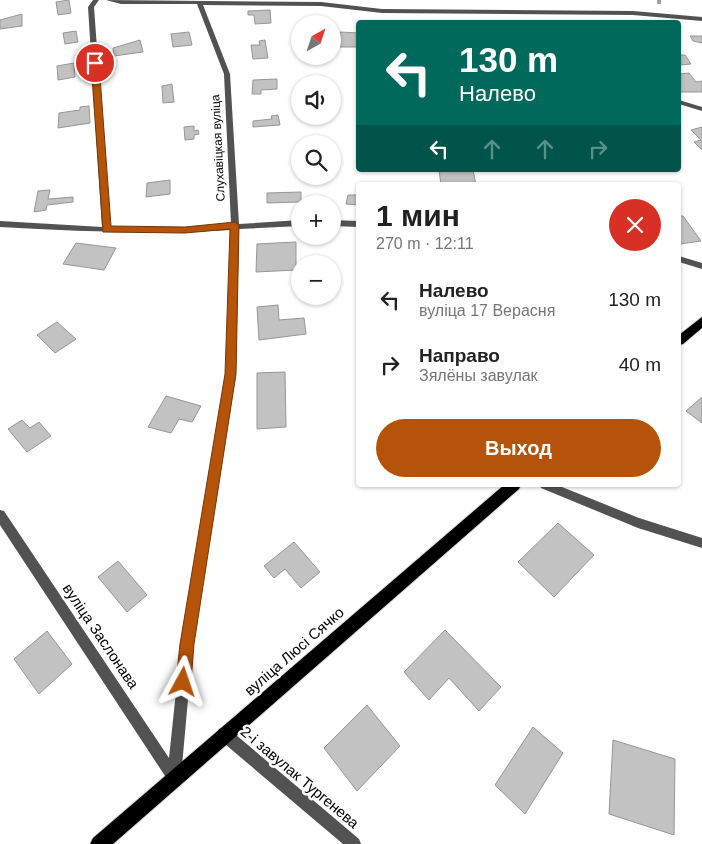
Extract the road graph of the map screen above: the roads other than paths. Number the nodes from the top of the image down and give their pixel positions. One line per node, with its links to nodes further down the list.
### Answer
1 (96, 0): 12 (street)
2 (110, 0): 3 (street)
3 (198, 1): 4 (street); 11 (street, Слухавіцкая вуліца)
4 (702, 19)
5 (681, 103): 6 (street)
6 (702, 109)
7 (291, 223): 11 (street)
8 (341, 223): 10 (street)
9 (0, 224): 12 (street)
10 (356, 224)
11 (235, 225): 12 (street); 22 (street, Слухавіцкая вуліца)
12 (106, 230)
13 (681, 260): 14 (street)
14 (702, 266)
15 (702, 321): 16 (main road)
16 (681, 339)
17 (512, 487): 21 (main road, вуліца Люсі Сячко)
18 (550, 487): 20 (street)
19 (0, 515): 22 (street, вуліца Заслонава)
20 (702, 543)
21 (224, 734): 22 (main road, вуліца Люсі Сячко); 24 (street, 2-і завулак Тургенева)
22 (174, 777): 23 (main road, вуліца Люсі Сячко)
23 (99, 844)
24 (354, 844)

